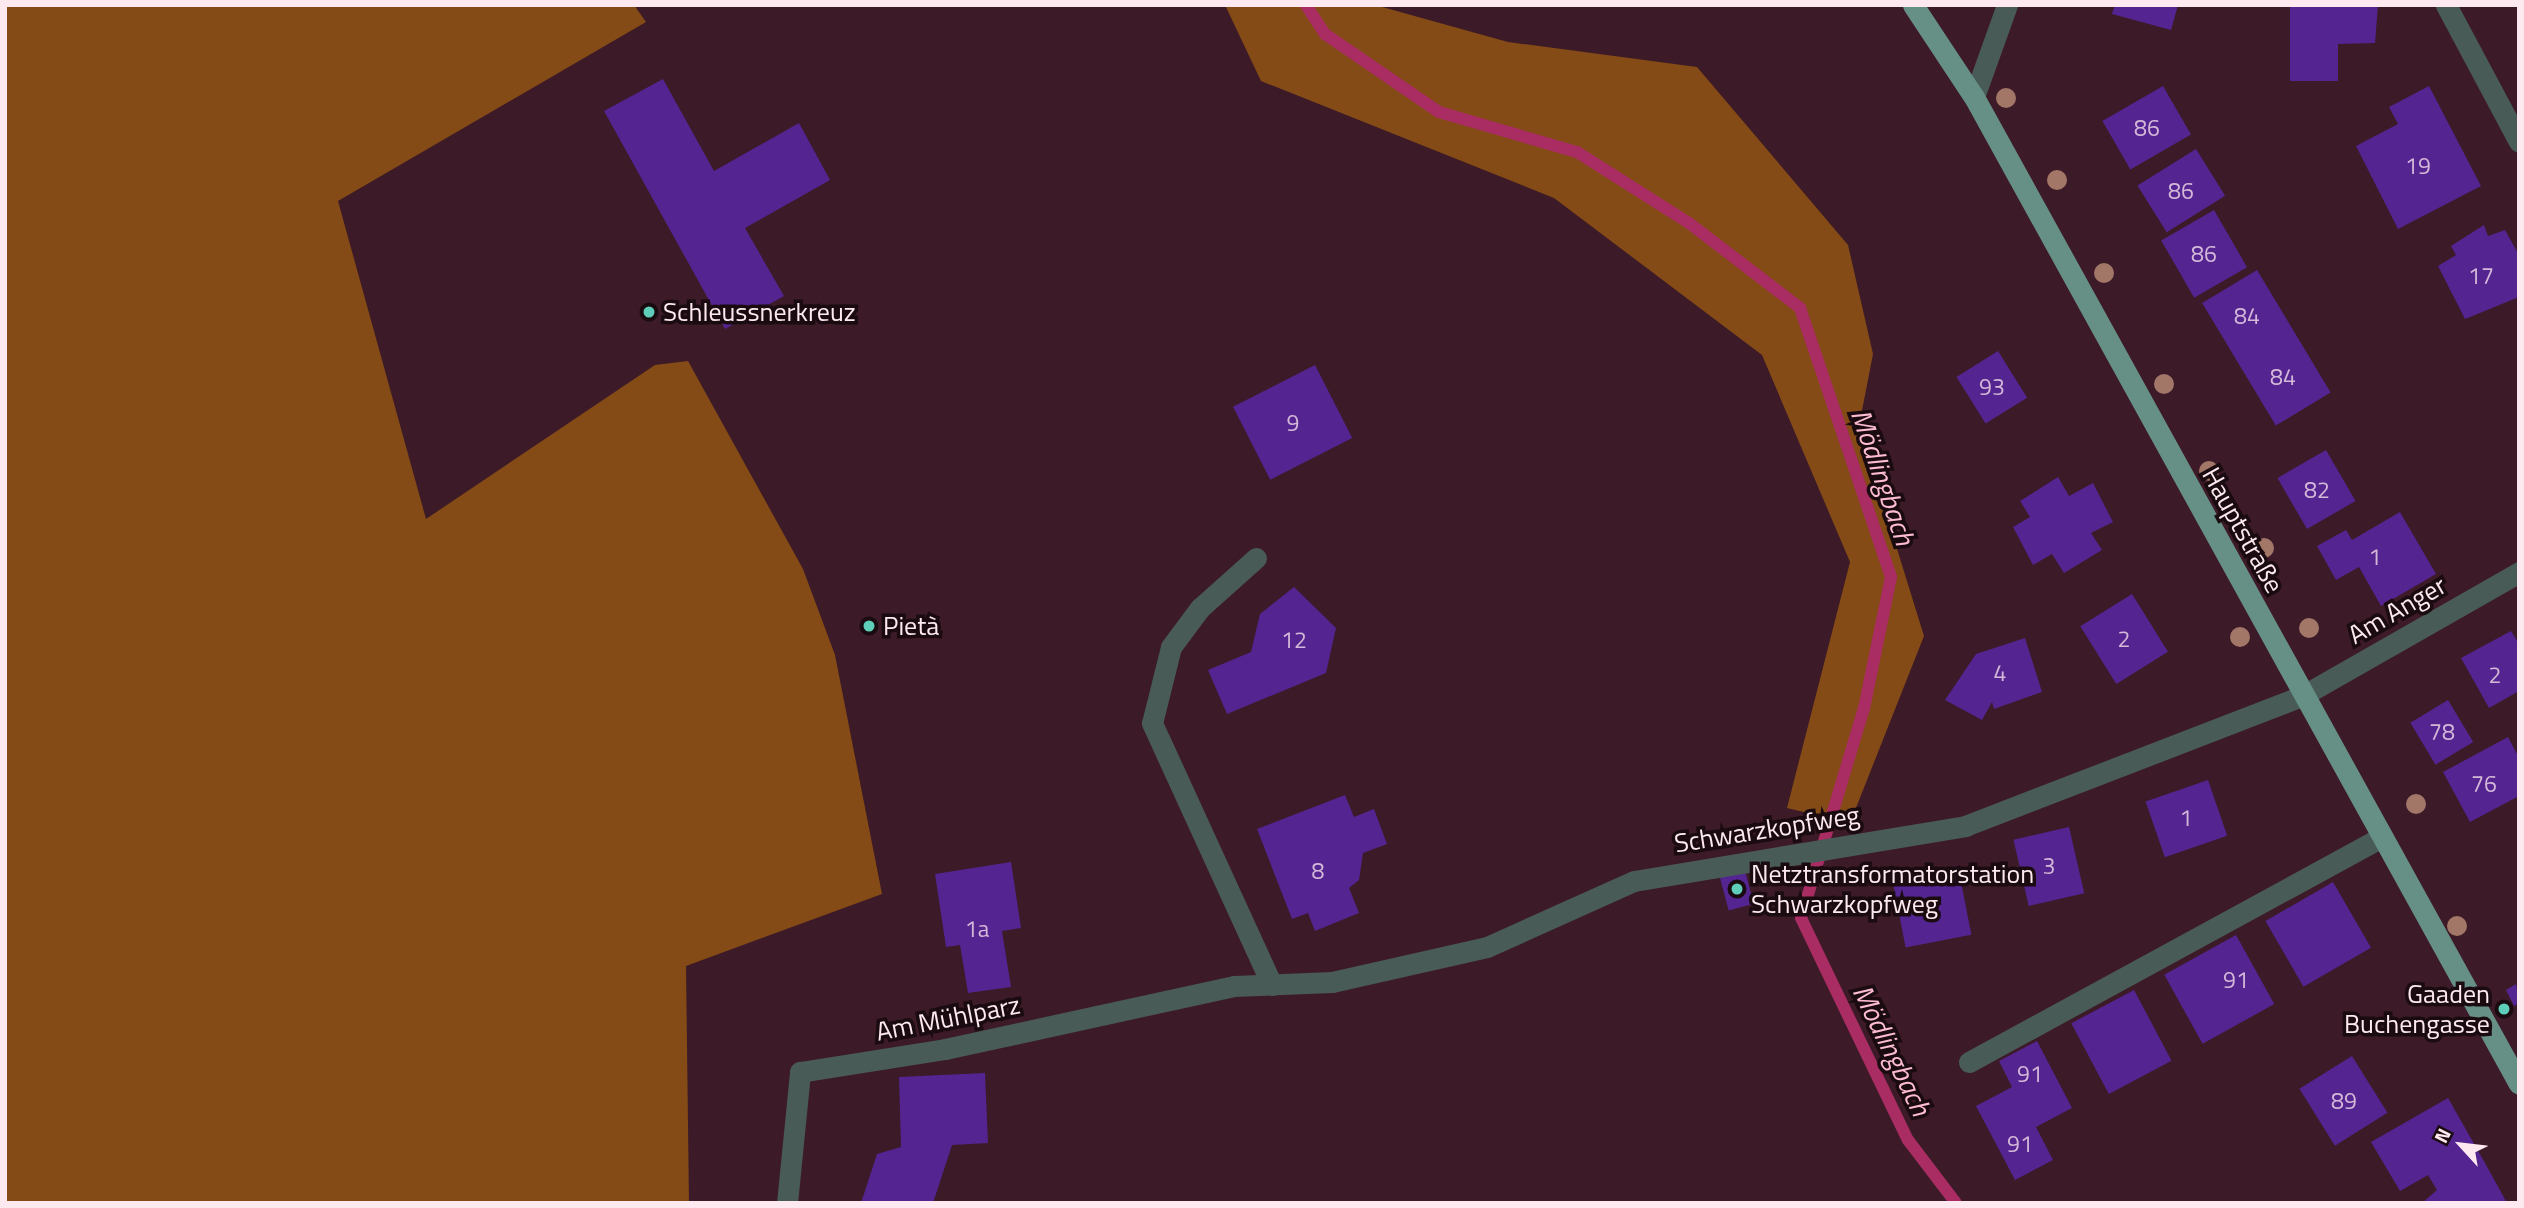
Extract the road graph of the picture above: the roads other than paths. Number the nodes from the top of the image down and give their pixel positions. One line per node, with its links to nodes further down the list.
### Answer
1 (1913, 5): 4 (main road, Hauptstraße)
2 (2007, 5): 4 (street)
3 (2446, 5): 5 (street)
4 (1974, 97): 8 (main road, Hauptstraße)
5 (2519, 142)
6 (1256, 558): 10 (street)
7 (2519, 572): 8 (street, Am Anger)
8 (2302, 696): 9 (main road, Hauptstraße); 10 (street, Schwarzkopfweg)
9 (2381, 837): 12 (street); 13 (main road, Hauptstraße)
10 (1272, 985): 11 (street, Schwarzkopfweg)
11 (1234, 986): 14 (street, Am Mühlparz)
12 (1969, 1062)
13 (2519, 1084)
14 (788, 1203)

